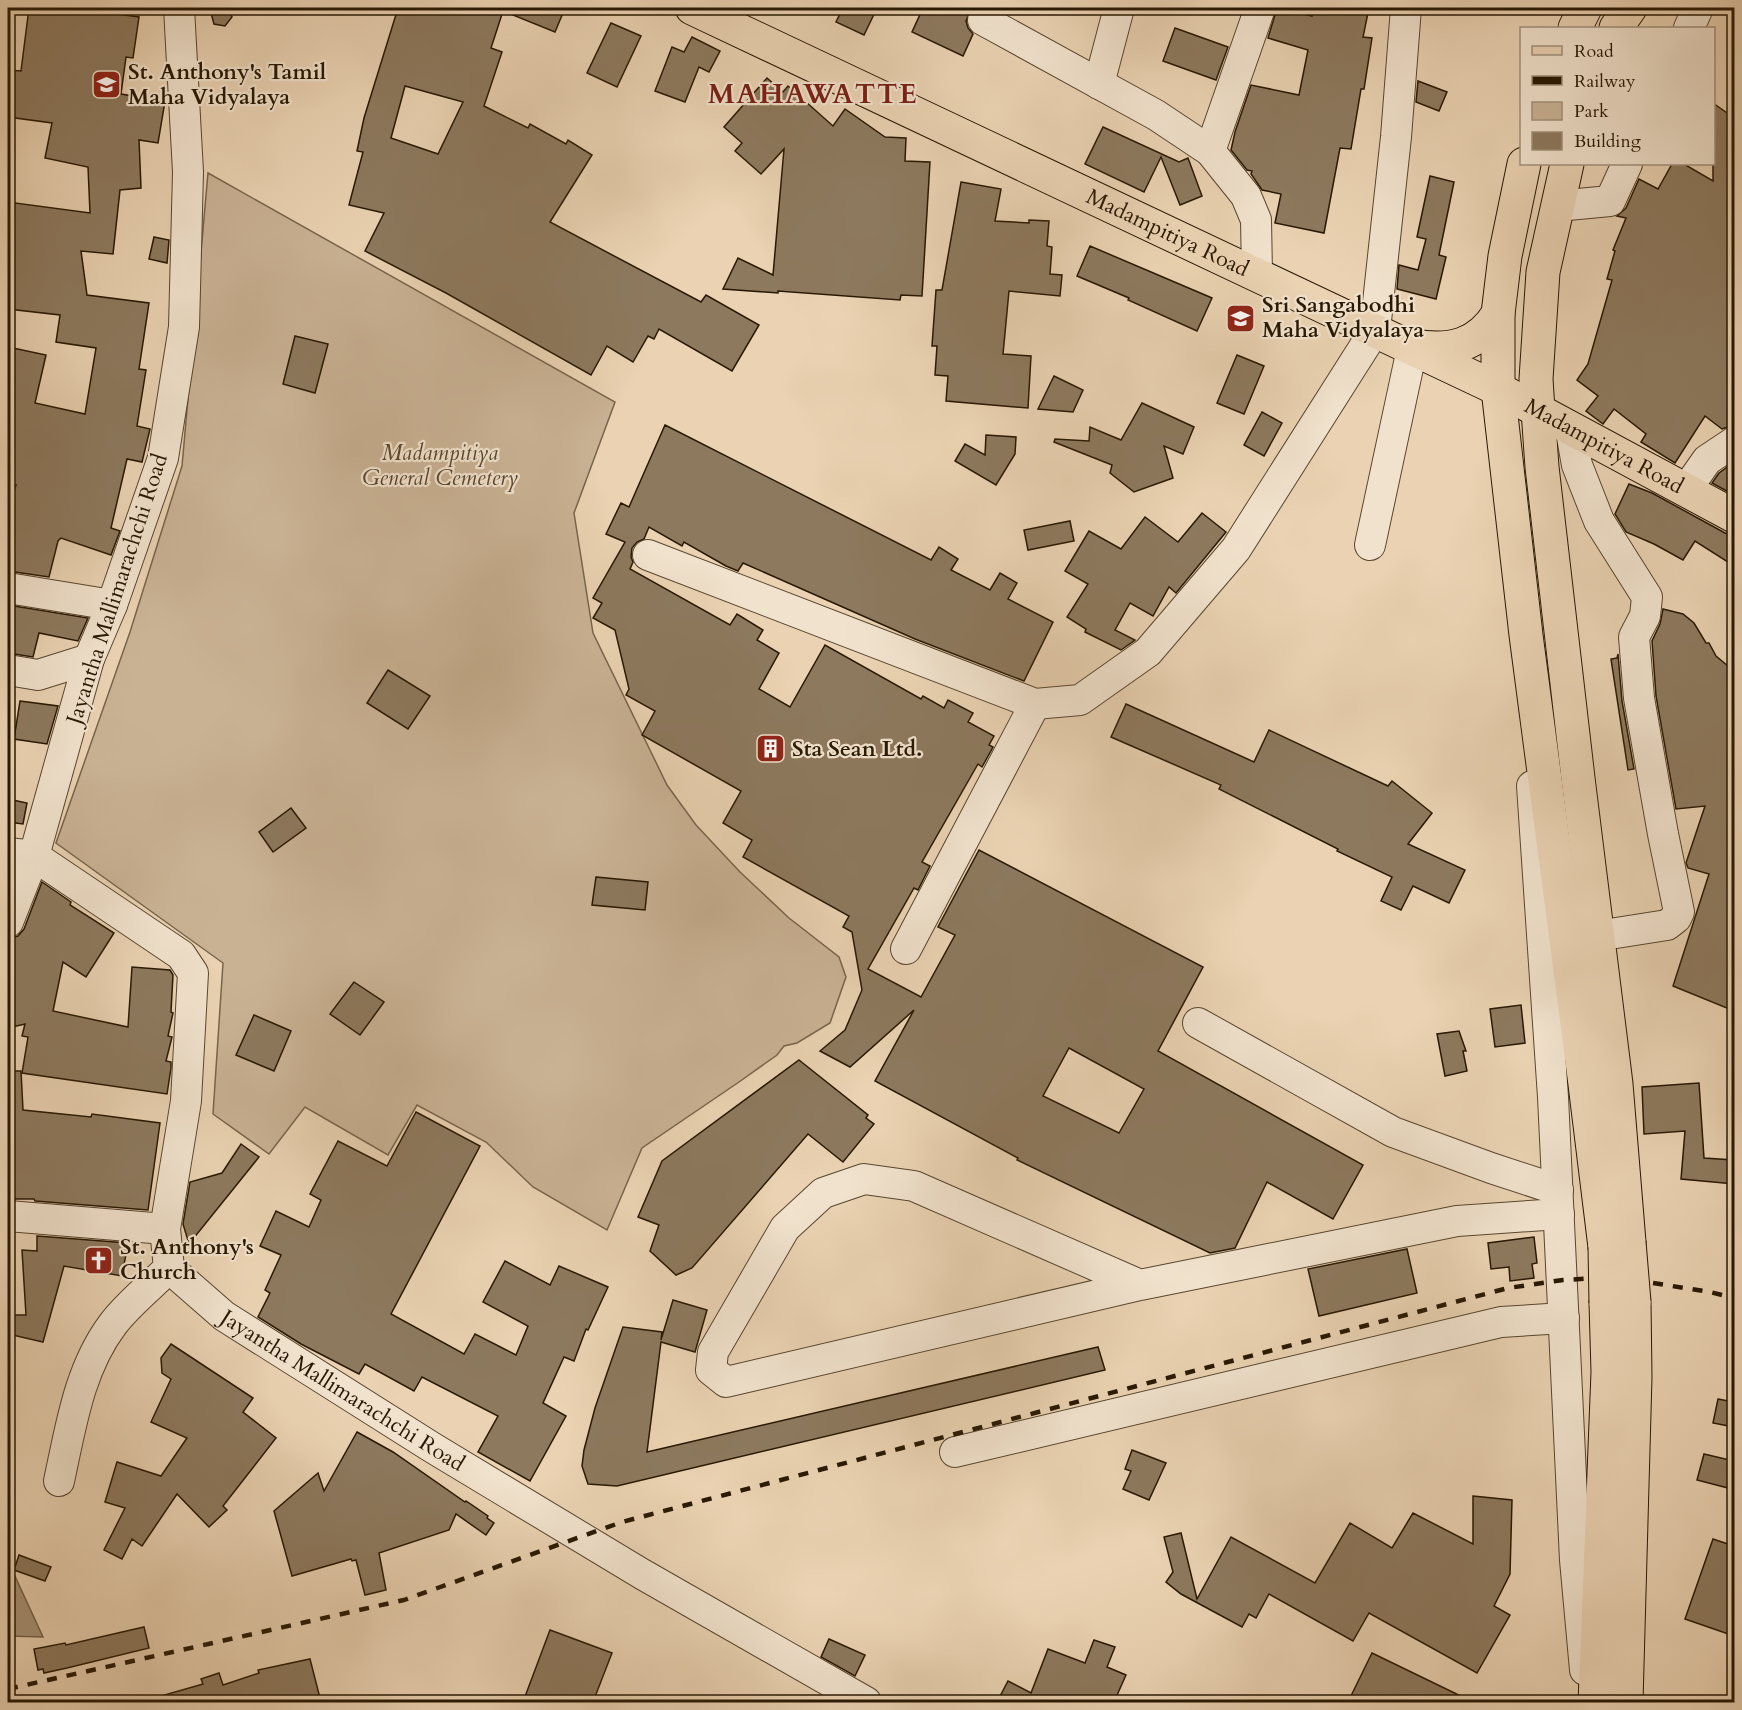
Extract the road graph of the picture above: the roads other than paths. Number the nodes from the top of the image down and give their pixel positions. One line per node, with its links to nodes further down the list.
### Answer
1 (179, 8): 32 (street, Jayantha Mallimarachchi Road)
2 (692, 8): 19 (main road, Madampitiya Road)
3 (1119, 8): 13 (street)
4 (1260, 8): 14 (street)
5 (1406, 8): 21 (street)
6 (1585, 8): 10 (main road)
7 (1630, 8): 11 (main road)
8 (1698, 8): 12 (street)
9 (983, 20): 13 (street)
10 (1576, 27)
11 (1617, 27)
12 (1689, 27)
13 (1099, 84): 14 (street)
14 (1210, 151): 19 (street)
15 (1524, 165): 20 (main road)
16 (1567, 165): 18 (main road)
17 (1627, 165): 18 (street)
18 (1557, 206): 23 (main road)
19 (1257, 274): 21 (main road, Madampitiya Road)
20 (1498, 314): 21 (main road); 22 (main road)
21 (1397, 341): 22 (main road, Madampitiya Road); 29 (street); 36 (street)
22 (1498, 389): 23 (main road, Madampitiya Road); 33 (main road)
23 (1538, 410): 24 (main road, Madampitiya Road); 26 (main road)
24 (1580, 436): 26 (main road); 27 (main road, Madampitiya Road); 39 (street)
25 (1734, 442): 27 (street)
26 (1542, 467): 39 (main road)
27 (1686, 490): 28 (main road, Madampitiya Road)
28 (1734, 516)
29 (1370, 545)
30 (648, 555): 36 (street)
31 (8, 588): 32 (street)
32 (112, 605): 34 (street, Jayantha Mallimarachchi Road)
33 (1526, 635): 42 (street); 45 (main road)
34 (89, 659): 35 (street); 37 (street, Jayantha Mallimarachchi Road)
35 (8, 670)
36 (1035, 704): 40 (street)
37 (21, 854): 38 (street, Jayantha Mallimarachchi Road); 44 (street)
38 (8, 922)
39 (1597, 936): 45 (main road)
40 (906, 949)
41 (1198, 1023): 42 (street)
42 (1559, 1202): 47 (street); 49 (street)
43 (8, 1216): 44 (street)
44 (165, 1229): 46 (street)
45 (1617, 1244): 48 (main road, bridge)
46 (169, 1268): 51 (street); 52 (street, Jayantha Mallimarachchi Road)
47 (1140, 1285): 47 (street)
48 (1620, 1303): 55 (main road); 56 (main road)
49 (1564, 1318): 50 (street); 54 (street)
50 (955, 1452)
51 (59, 1481)
52 (832, 1695): 53 (street, Jayantha Mallimarachchi Road)
53 (866, 1702)
54 (1588, 1702)
55 (1595, 1702)
56 (1626, 1702)

